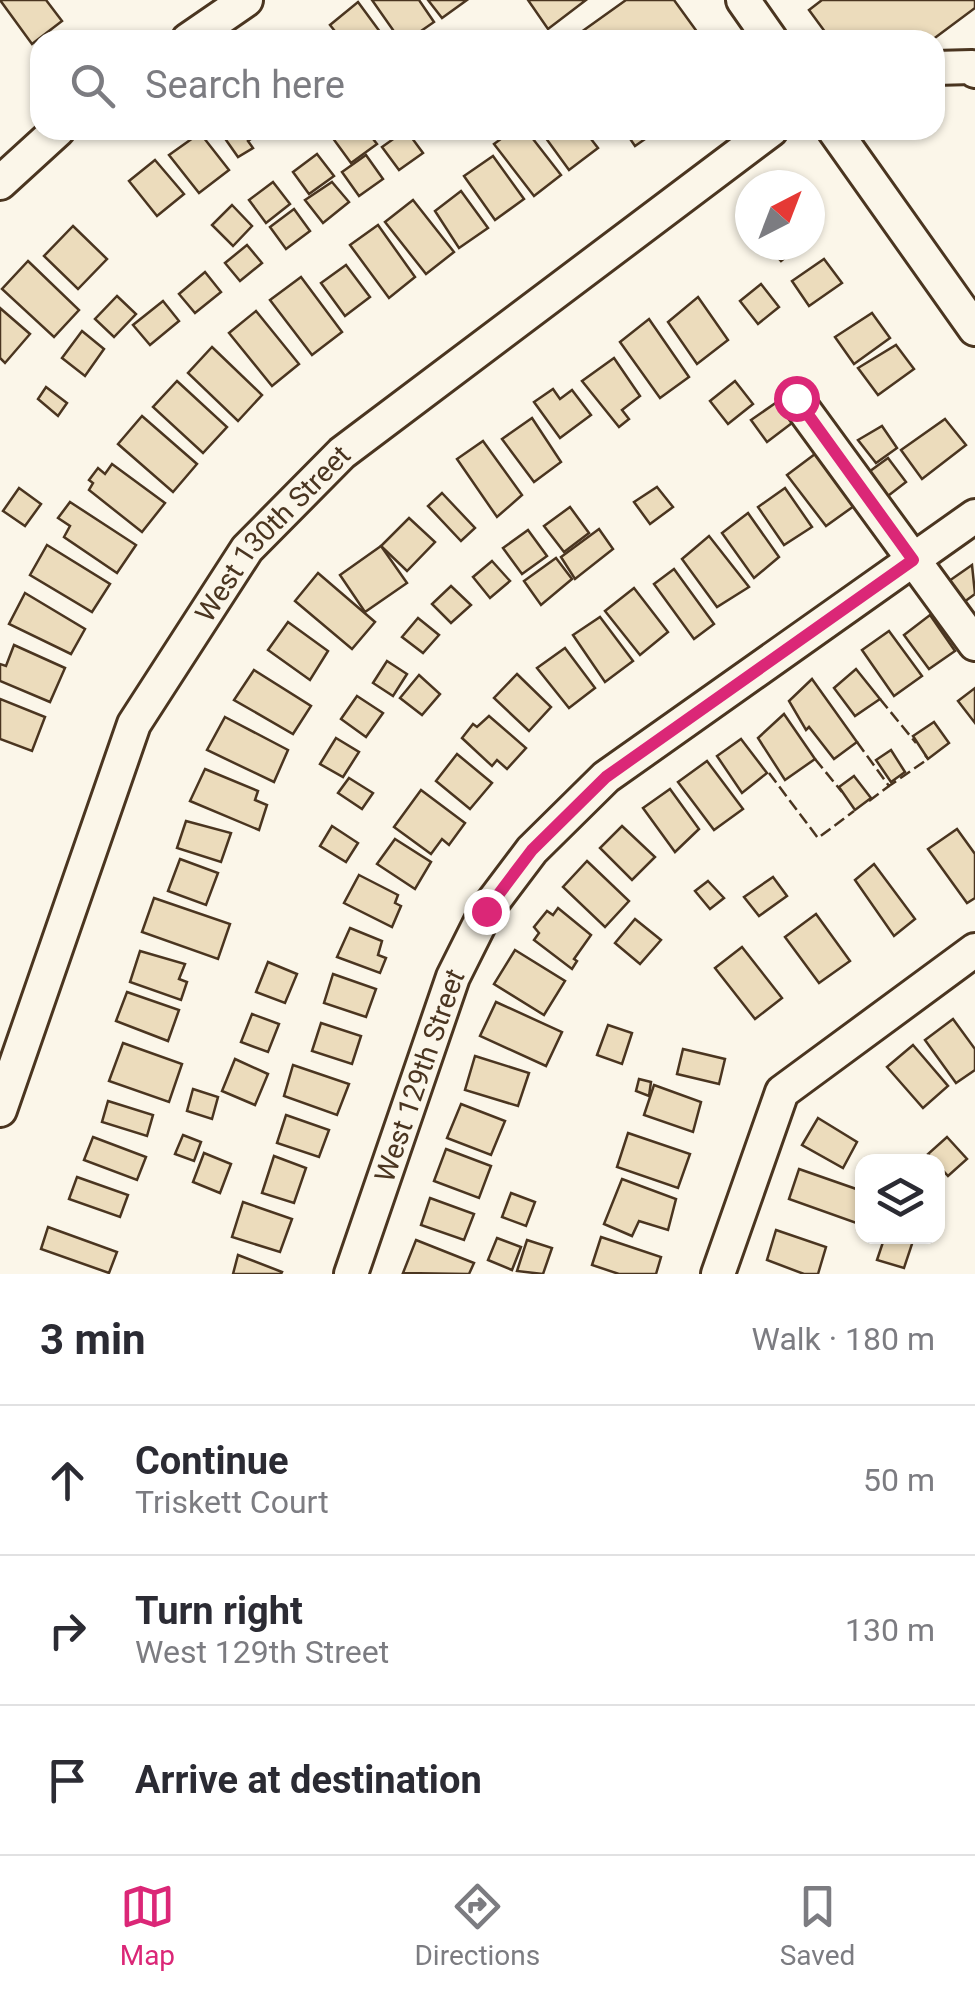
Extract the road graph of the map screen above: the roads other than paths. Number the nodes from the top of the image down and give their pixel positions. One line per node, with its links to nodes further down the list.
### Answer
1 (246, 0): 3 (street)
2 (744, 0): 4 (street)
3 (202, 30)
4 (764, 30)
5 (945, 68): 6 (street)
6 (975, 71)
7 (47, 140): 10 (street)
8 (758, 140): 17 (street, West 130th Street)
9 (844, 140): 11 (street)
10 (0, 183)
11 (975, 330)
12 (796, 398): 14 (street)
13 (975, 516): 14 (street, West 129th Street)
14 (913, 560): 15 (street); 18 (street, West 129th Street)
15 (975, 644)
16 (975, 950): 19 (street)
17 (0, 1110)
18 (351, 1274)
19 (718, 1274)

